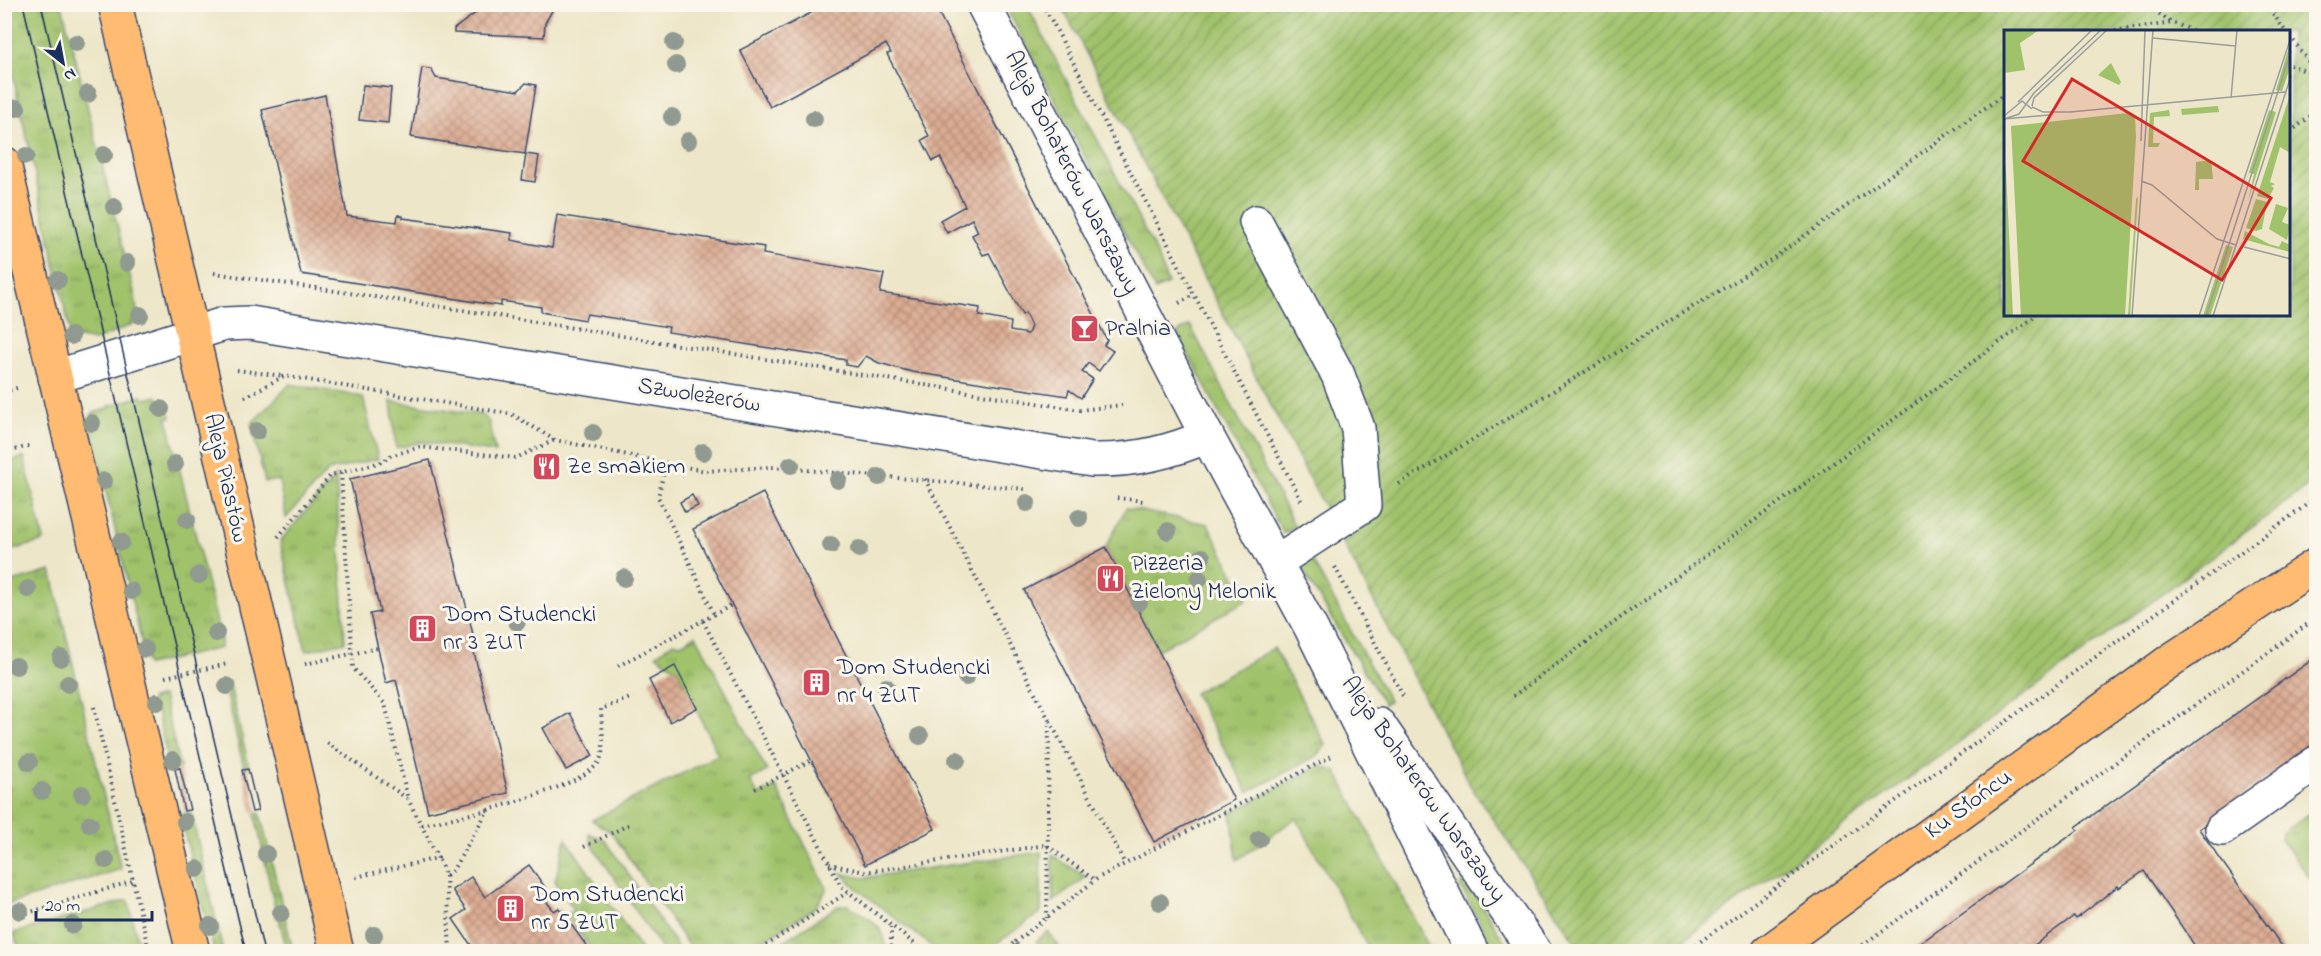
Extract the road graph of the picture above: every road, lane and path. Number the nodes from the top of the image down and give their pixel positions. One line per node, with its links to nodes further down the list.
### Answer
1 (115, 4): 20 (main road, Aleja Piastów)
2 (983, 4): 29 (street, Aleja Bohaterów Warszawy)
3 (1043, 4): 41 (path)
4 (2144, 4): 6 (path)
5 (2266, 4): 9 (path)
6 (2173, 23): 7 (path); 8 (path)
7 (2119, 30)
8 (2192, 30)
9 (2285, 30)
10 (2291, 39): 12 (path)
11 (2291, 66): 12 (path)
12 (2316, 73)
13 (2004, 94): 42 (path)
14 (2316, 112): 15 (path)
15 (2291, 131)
16 (4, 163): 23 (main road)
17 (1256, 222): 42 (street)
18 (211, 273): 27 (path)
19 (2036, 316): 60 (path)
20 (191, 336): 23 (street); 29 (street, Szwoleżerów); 92 (main road, Aleja Piastów)
21 (235, 369): 22 (path)
22 (284, 376): 26 (path); 30 (path)
23 (55, 377): 91 (main road)
24 (4, 392): 25 (path)
25 (20, 393)
26 (245, 396)
27 (1122, 405)
28 (29, 434): 31 (path)
29 (1207, 436): 45 (street, Aleja Bohaterów Warszawy)
30 (555, 440): 34 (path); 35 (path)
31 (32, 445): 32 (path); 33 (path)
32 (4, 453)
33 (34, 455)
34 (666, 463): 36 (path); 49 (path)
35 (341, 472): 44 (path); 54 (path)
36 (925, 480): 37 (path); 64 (path)
37 (1030, 489)
38 (1110, 498): 40 (path)
39 (2316, 498): 101 (path)
40 (1144, 501)
41 (1302, 503)
42 (1364, 505): 45 (street)
43 (2316, 542): 55 (main road, Ku Słońcu)
44 (272, 544)
45 (1276, 562): 52 (street, Aleja Bohaterów Warszawy)
46 (2316, 565): 55 (main road, Ku Słońcu)
47 (1335, 566): 62 (path)
48 (732, 605): 49 (path)
49 (714, 614): 51 (path)
50 (2316, 618): 103 (path)
51 (703, 621): 58 (path); 69 (path)
52 (1311, 628): 99 (street, Aleja Bohaterów Warszawy); 100 (street, Aleja Bohaterów Warszawy)
53 (378, 648): 54 (path)
54 (351, 654): 57 (path); 71 (path)
55 (2171, 660): 102 (main road, Ku Słońcu)
56 (228, 664): 59 (path)
57 (301, 664)
58 (618, 666)
59 (158, 679)
60 (1513, 696)
61 (633, 697): 72 (path)
62 (1405, 701)
63 (93, 706): 84 (path)
64 (1049, 720): 76 (path); 80 (path)
65 (318, 737): 71 (path)
66 (1338, 753): 80 (path)
67 (812, 760): 69 (path)
68 (2316, 763): 75 (street)
69 (783, 775): 70 (path); 79 (path)
70 (755, 789)
71 (408, 799): 74 (path)
72 (488, 810): 74 (path); 81 (path)
73 (630, 824): 77 (path)
74 (422, 825): 78 (path)
75 (2222, 829)
76 (1046, 845): 79 (path); 83 (path); 86 (path)
77 (584, 847)
78 (438, 858): 81 (path); 82 (path)
79 (829, 864): 85 (path)
80 (1125, 864): 83 (path)
81 (446, 876): 93 (path)
82 (350, 879)
83 (1095, 880): 86 (path)
84 (133, 881): 87 (path); 90 (path)
85 (848, 892): 88 (path); 94 (path)
86 (1047, 918): 89 (path)
87 (4, 920)
88 (891, 926): 95 (path); 96 (path)
89 (1015, 942): 97 (path); 98 (path)
90 (149, 951)
91 (193, 951)
92 (337, 951)
93 (450, 951)
94 (756, 951)
95 (891, 951)
96 (925, 951)
97 (1003, 951)
98 (1022, 951)
99 (1472, 951)
100 (1535, 951)
101 (1686, 951)
102 (1768, 951)
103 (1853, 951)

